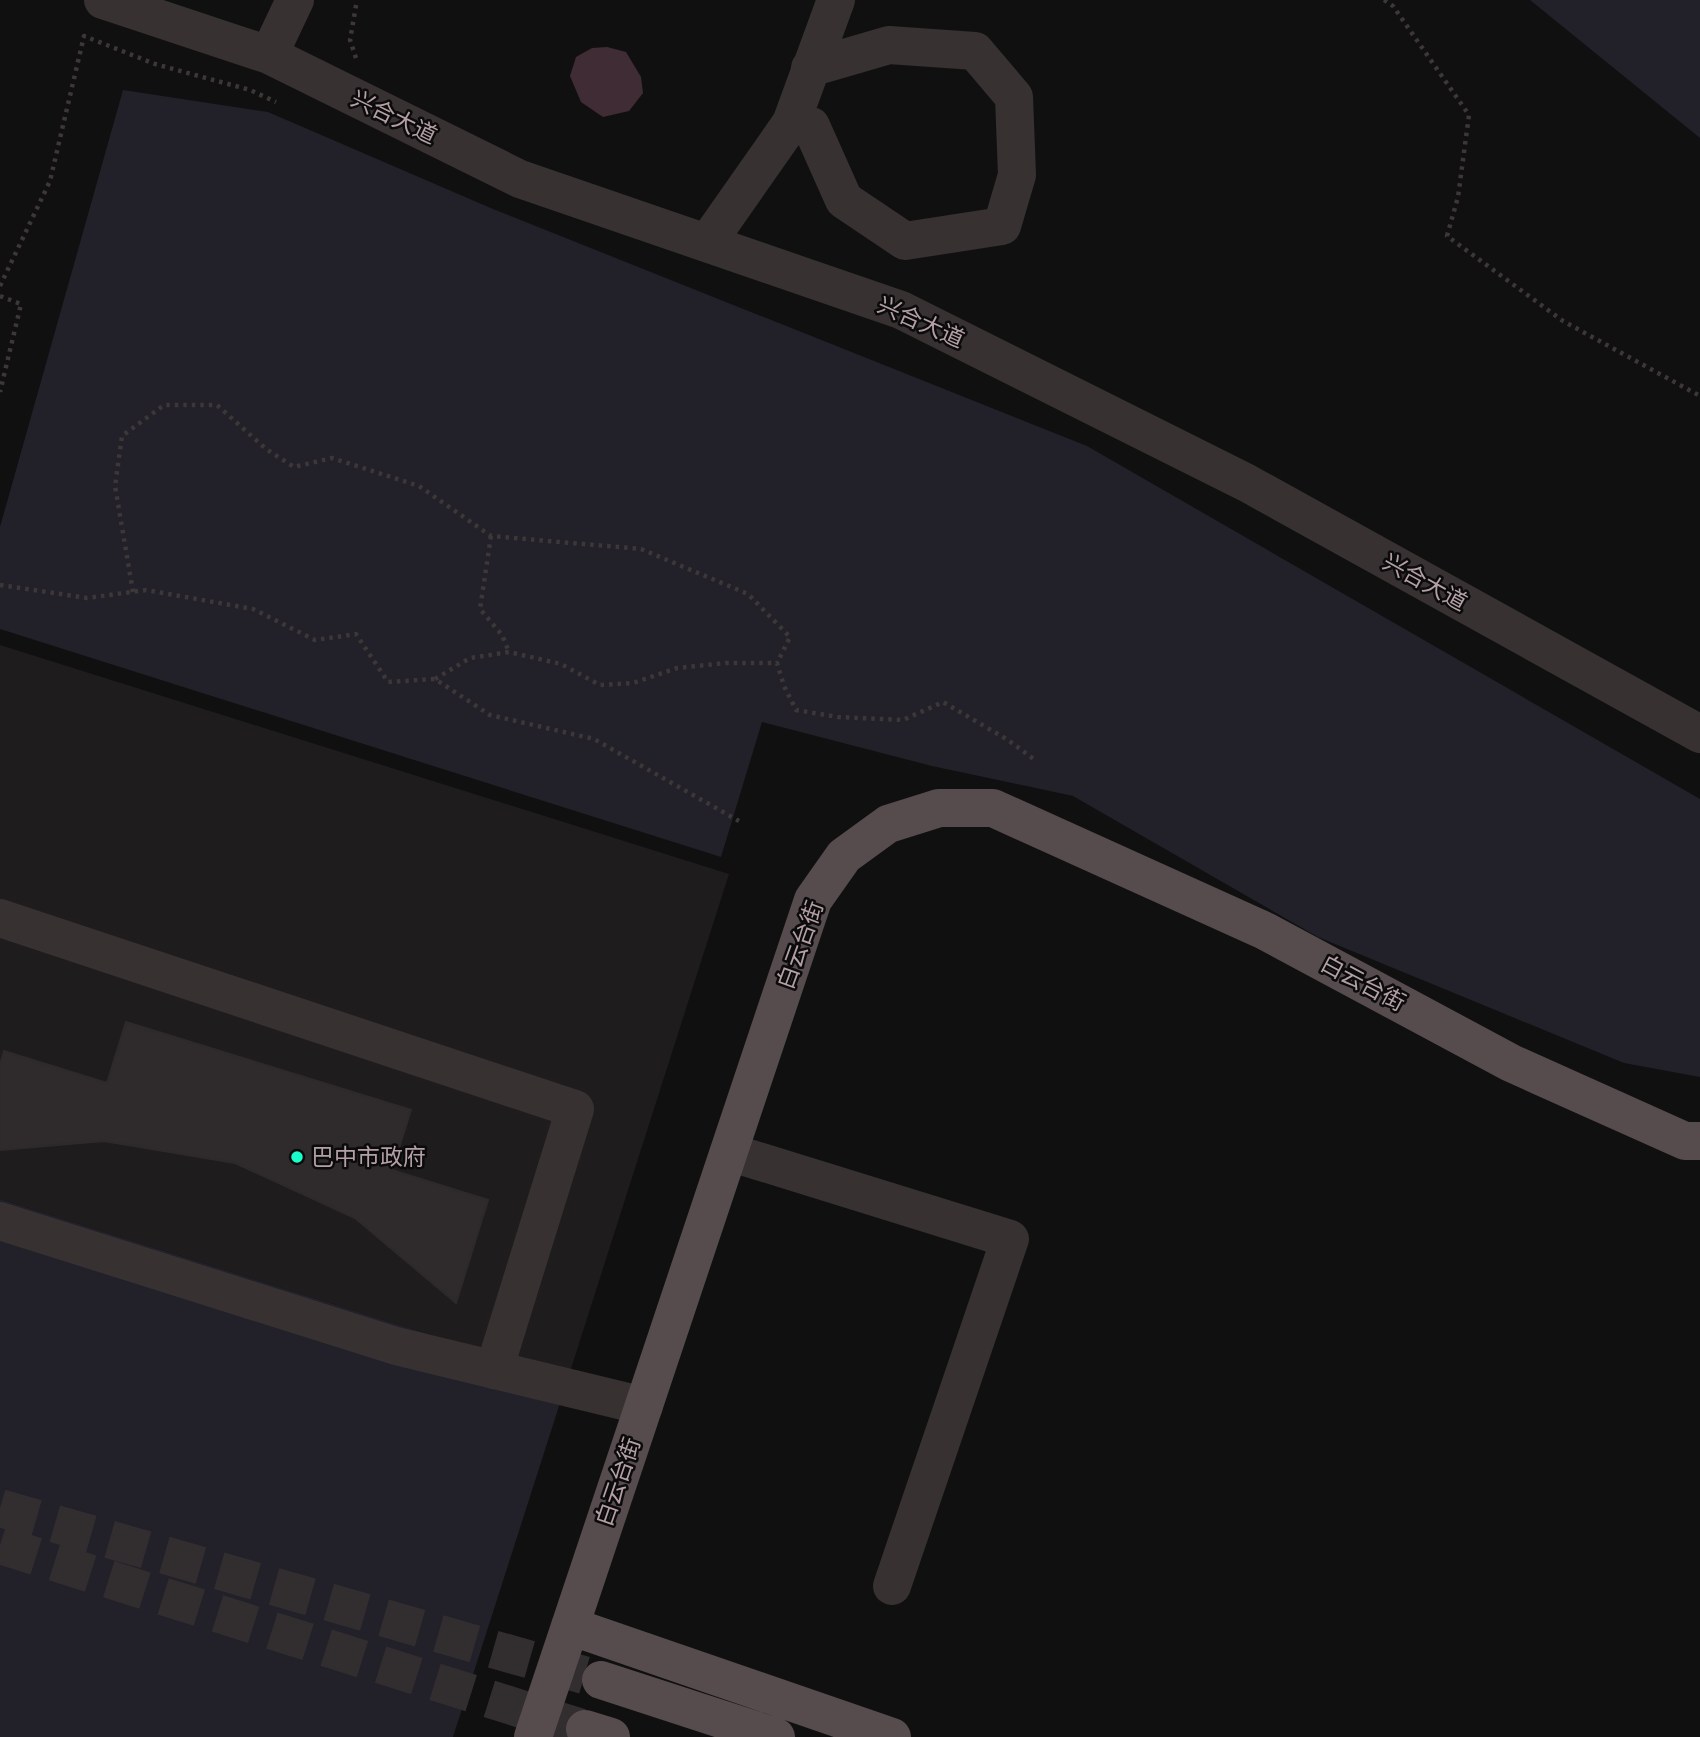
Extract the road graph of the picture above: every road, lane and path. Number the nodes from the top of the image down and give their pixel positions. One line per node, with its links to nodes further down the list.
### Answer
1 (103, 0): 6 (street, 兴合大道)
2 (295, 0): 6 (street)
3 (357, 0): 8 (path)
4 (836, 0): 7 (street)
5 (1384, 0): 15 (path)
6 (269, 55): 11 (street, 兴合大道)
7 (810, 68): 10 (street); 10 (street)
8 (360, 69)
9 (282, 105): 12 (path)
10 (791, 122): 11 (street)
11 (707, 243): 22 (street, 兴合大道)
12 (0, 286)
13 (0, 296): 14 (path)
14 (0, 392)
15 (1700, 396)
16 (491, 536): 18 (path); 19 (path); 20 (path)
17 (0, 585): 18 (path)
18 (133, 592): 21 (path)
19 (509, 652): 20 (path); 21 (path)
20 (777, 663): 23 (path)
21 (435, 679): 24 (path)
22 (1700, 734)
23 (1035, 760)
24 (738, 821)
25 (0, 918): 29 (street)
26 (1700, 1141): 27 (main road, 白云台街)
27 (729, 1152): 30 (main road, 白云台街); 31 (street)
28 (0, 1220): 29 (street)
29 (494, 1370): 30 (street)
30 (644, 1406): 32 (main road, 白云台街)
31 (892, 1586)
32 (570, 1626): 34 (main road, 白云台街); 36 (main road)
33 (601, 1680): 35 (main road)
34 (533, 1737)
35 (776, 1737)
36 (892, 1737)

